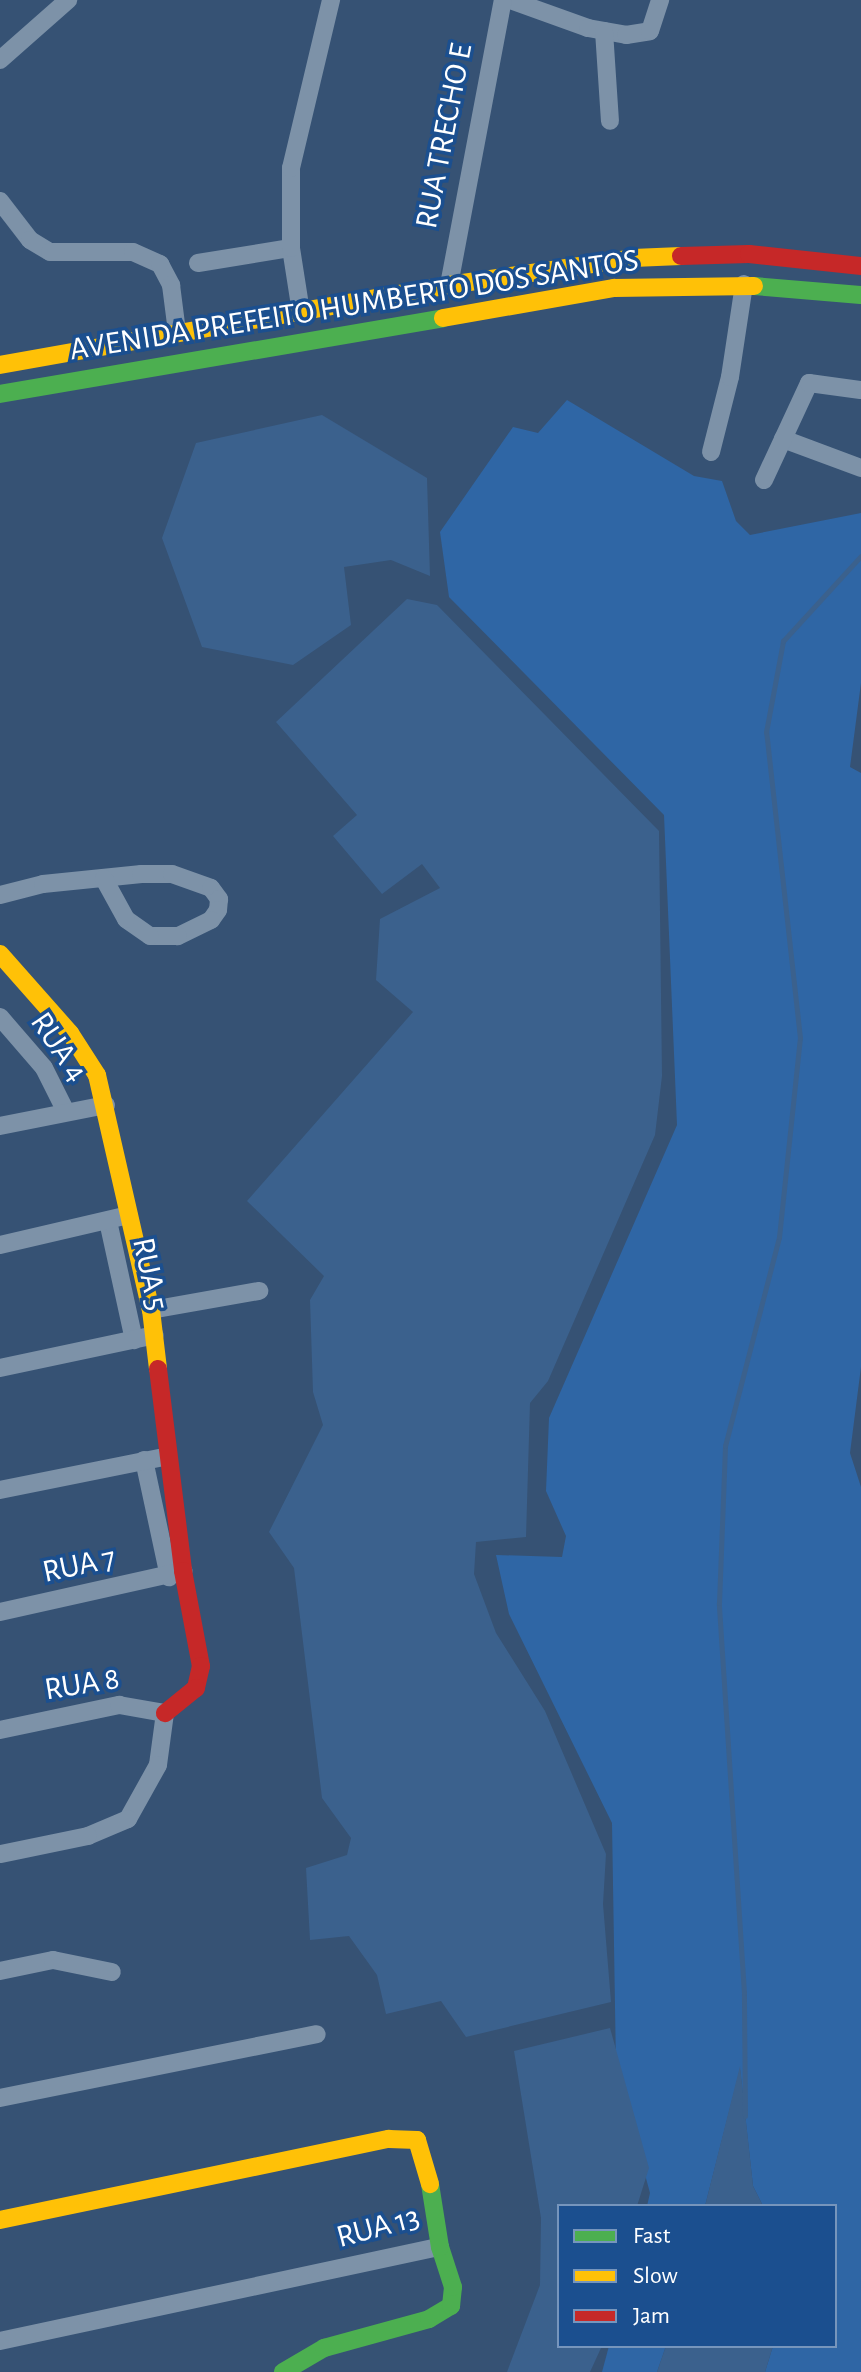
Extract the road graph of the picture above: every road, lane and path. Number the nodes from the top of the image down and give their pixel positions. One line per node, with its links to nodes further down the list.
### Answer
1 (68, 0): 7 (street)
2 (331, 0): 10 (street)
3 (503, 0): 14 (street, RUA TRECHO E)
4 (510, 0): 6 (street)
5 (660, 0): 6 (street)
6 (604, 31): 8 (street)
7 (0, 60)
8 (610, 121)
9 (0, 201): 17 (street)
10 (291, 248): 11 (street); 16 (street)
11 (198, 263)
12 (861, 266): 14 (street, AVENIDA PREFEITO HUMBERTO DOS SANTOS)
13 (744, 284): 15 (street, AVENIDA PREFEITO HUMBERTO DOS SANTOS); 20 (street, AVENIDA PREFEITO HUMBERTO DOS SANTOS); 22 (street)
14 (449, 285): 16 (street, AVENIDA PREFEITO HUMBERTO DOS SANTOS)
15 (861, 295)
16 (301, 312): 17 (street, AVENIDA PREFEITO HUMBERTO DOS SANTOS)
17 (177, 332): 18 (street, AVENIDA PREFEITO HUMBERTO DOS SANTOS)
18 (0, 365)
19 (861, 390): 21 (street)
20 (0, 394)
21 (783, 439): 23 (street); 24 (street)
22 (711, 452)
23 (861, 468)
24 (764, 480)
25 (104, 879): 25 (street); 26 (street)
26 (0, 895)
27 (0, 954): 29 (street)
28 (0, 1017): 30 (street, RUA 4)
29 (106, 1105): 30 (street, RUA 4); 32 (street)
30 (66, 1112): 31 (street, RUA 4)
31 (0, 1126)
32 (129, 1215): 33 (street, RUA 5); 36 (street)
33 (108, 1221): 34 (street, RUA 5); 38 (street, RUA 5)
34 (0, 1245)
35 (259, 1291): 36 (street)
36 (151, 1310): 37 (street)
37 (155, 1335): 38 (street, RUA 5); 40 (street)
38 (134, 1340): 39 (street, RUA 5)
39 (0, 1368)
40 (168, 1456): 41 (street); 43 (street)
41 (144, 1460): 42 (street); 43 (street)
42 (0, 1490)
43 (176, 1574): 44 (street, RUA 7); 45 (street)
44 (0, 1612)
45 (165, 1713): 46 (street, RUA 8); 47 (street, RUA 8)
46 (0, 1730)
47 (0, 1854)
48 (0, 1971): 49 (street)
49 (112, 1972)
50 (317, 2034): 51 (street)
51 (0, 2098)
52 (0, 2220): 53 (street, RUA 13)
53 (440, 2247): 54 (street, RUA 13); 55 (street)
54 (0, 2341)
55 (283, 2372)

